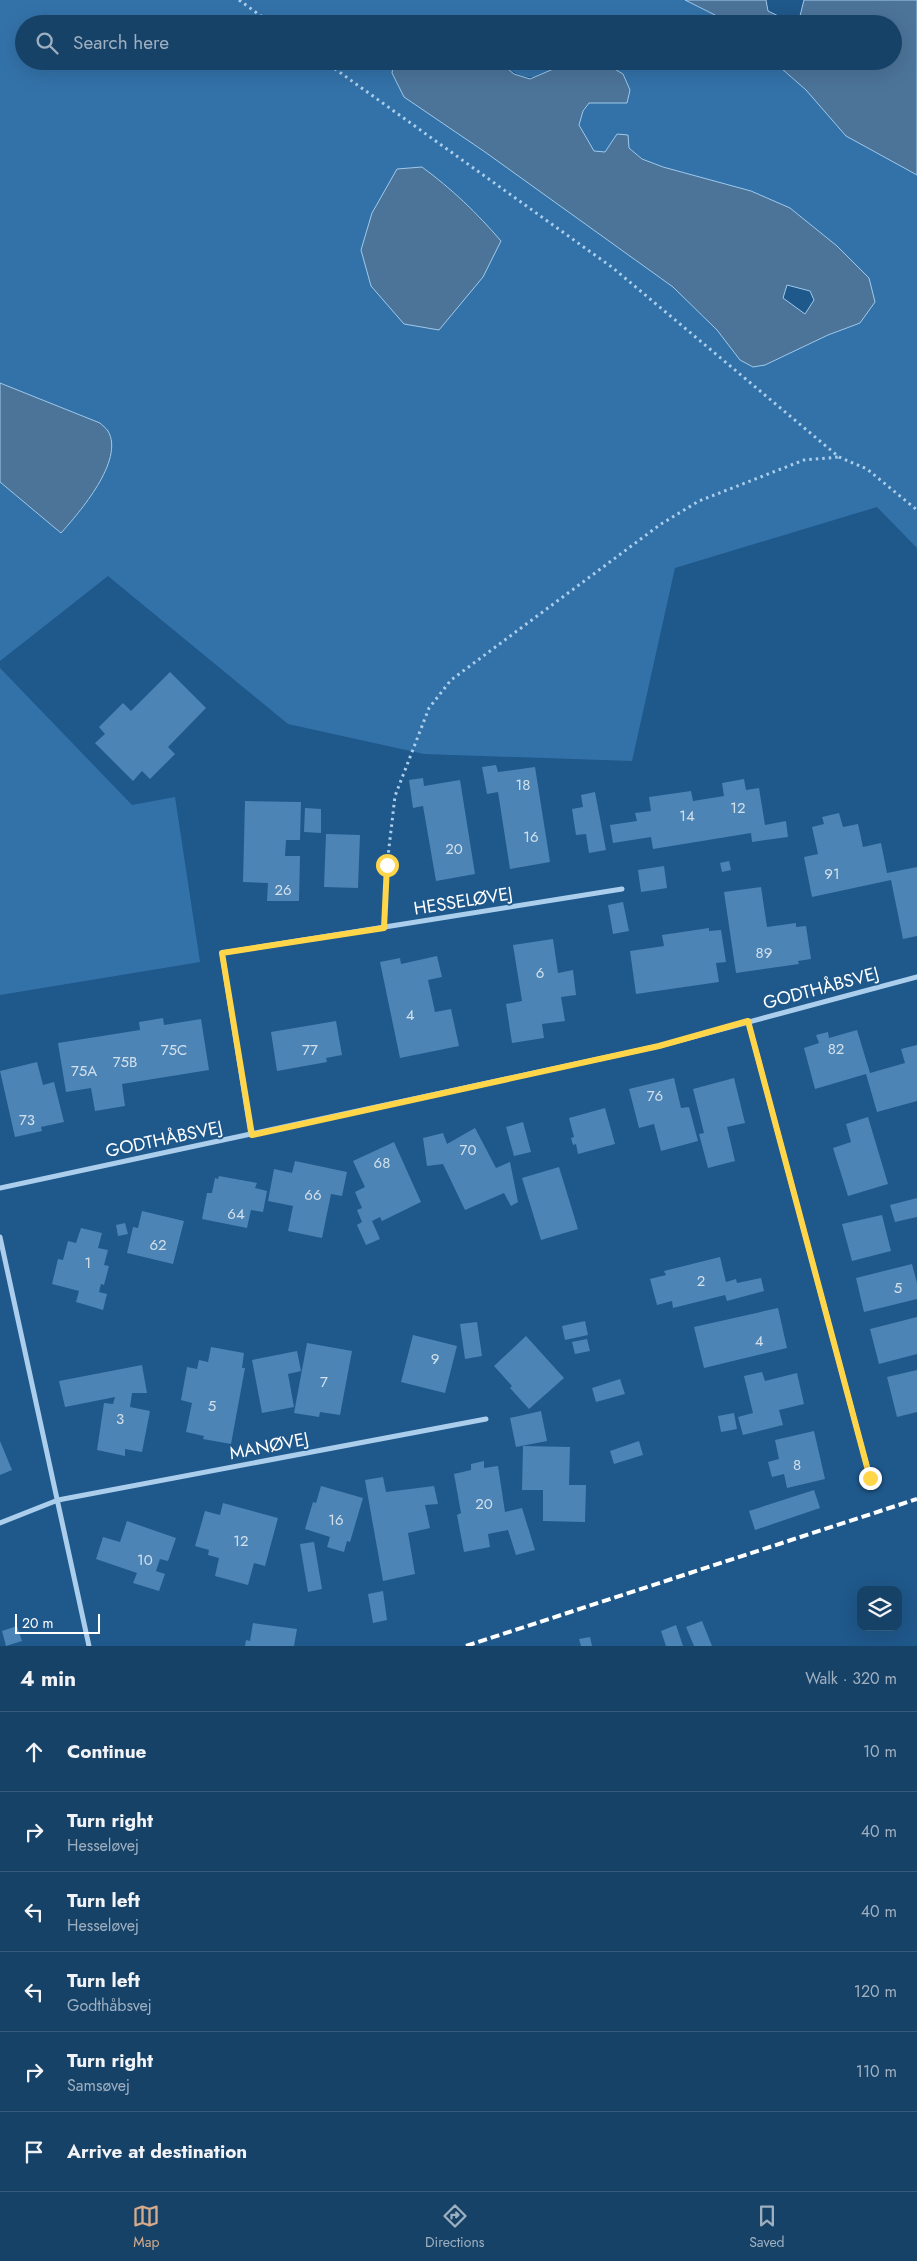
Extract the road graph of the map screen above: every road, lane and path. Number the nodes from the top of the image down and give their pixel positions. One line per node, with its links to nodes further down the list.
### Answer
1 (239, 0): 2 (path)
2 (260, 15)
3 (337, 70): 4 (path)
4 (839, 456): 5 (path); 7 (path)
5 (917, 510)
6 (622, 889): 7 (street, HESSELØVEJ)
7 (384, 928): 10 (street, HESSELØVEJ)
8 (917, 977): 9 (street, GODTHÅBSVEJ)
9 (748, 1021): 10 (street, GODTHÅBSVEJ); 14 (street)
10 (252, 1135): 11 (street, GODTHÅBSVEJ)
11 (0, 1188)
12 (0, 1237): 15 (street)
13 (486, 1419): 15 (street, MANØVEJ)
14 (870, 1478)
15 (58, 1500): 16 (street, MANØVEJ); 17 (street)
16 (0, 1523)
17 (89, 1646)

